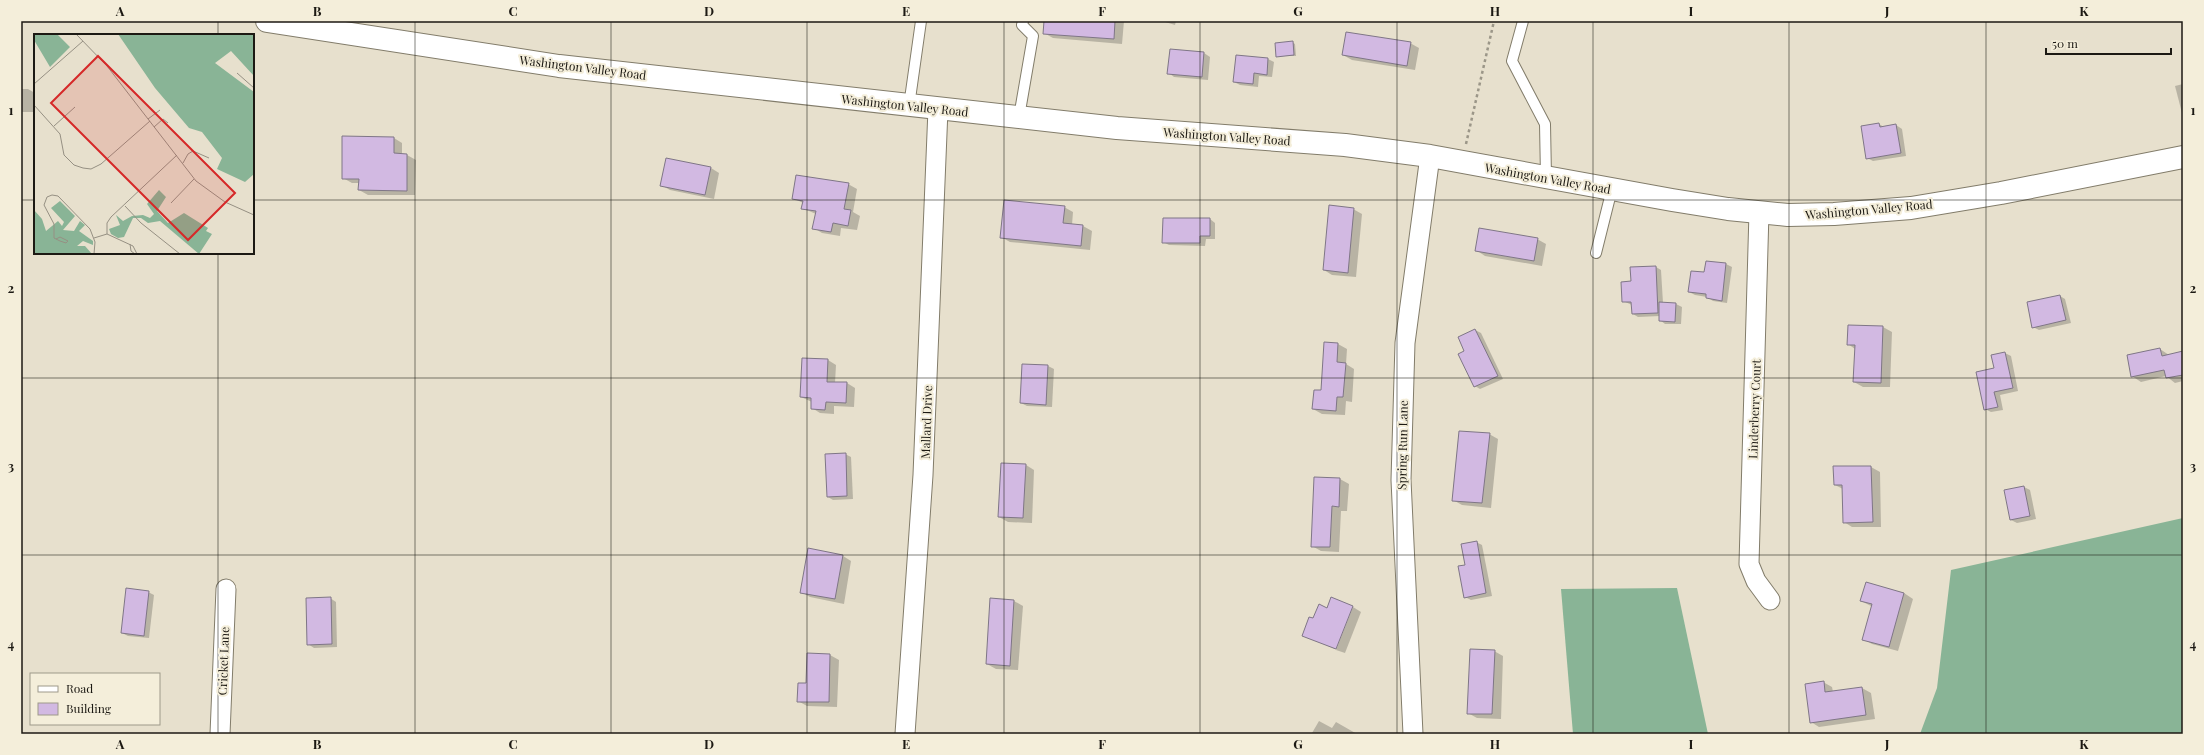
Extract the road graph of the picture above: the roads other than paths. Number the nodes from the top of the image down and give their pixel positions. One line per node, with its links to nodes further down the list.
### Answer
1 (267, 21): 5 (street, Washington Valley Road)
2 (921, 21): 5 (lane)
3 (1023, 21): 7 (lane)
4 (1523, 21): 10 (lane)
5 (909, 106): 6 (street, Washington Valley Road)
6 (938, 109): 7 (street, Washington Valley Road); 17 (street, Mallard Drive)
7 (1019, 118): 8 (street, Washington Valley Road)
8 (1430, 156): 10 (street, Washington Valley Road); 18 (street, Spring Run Lane)
9 (2183, 157): 12 (street, Washington Valley Road)
10 (1546, 177): 11 (street, Washington Valley Road)
11 (1612, 189): 12 (street, Washington Valley Road); 13 (lane)
12 (1759, 212): 15 (street, Linderberry Court)
13 (1596, 253)
14 (226, 589): 16 (street, Cricket Lane)
15 (1770, 600)
16 (220, 734)
17 (905, 734)
18 (1413, 734)

